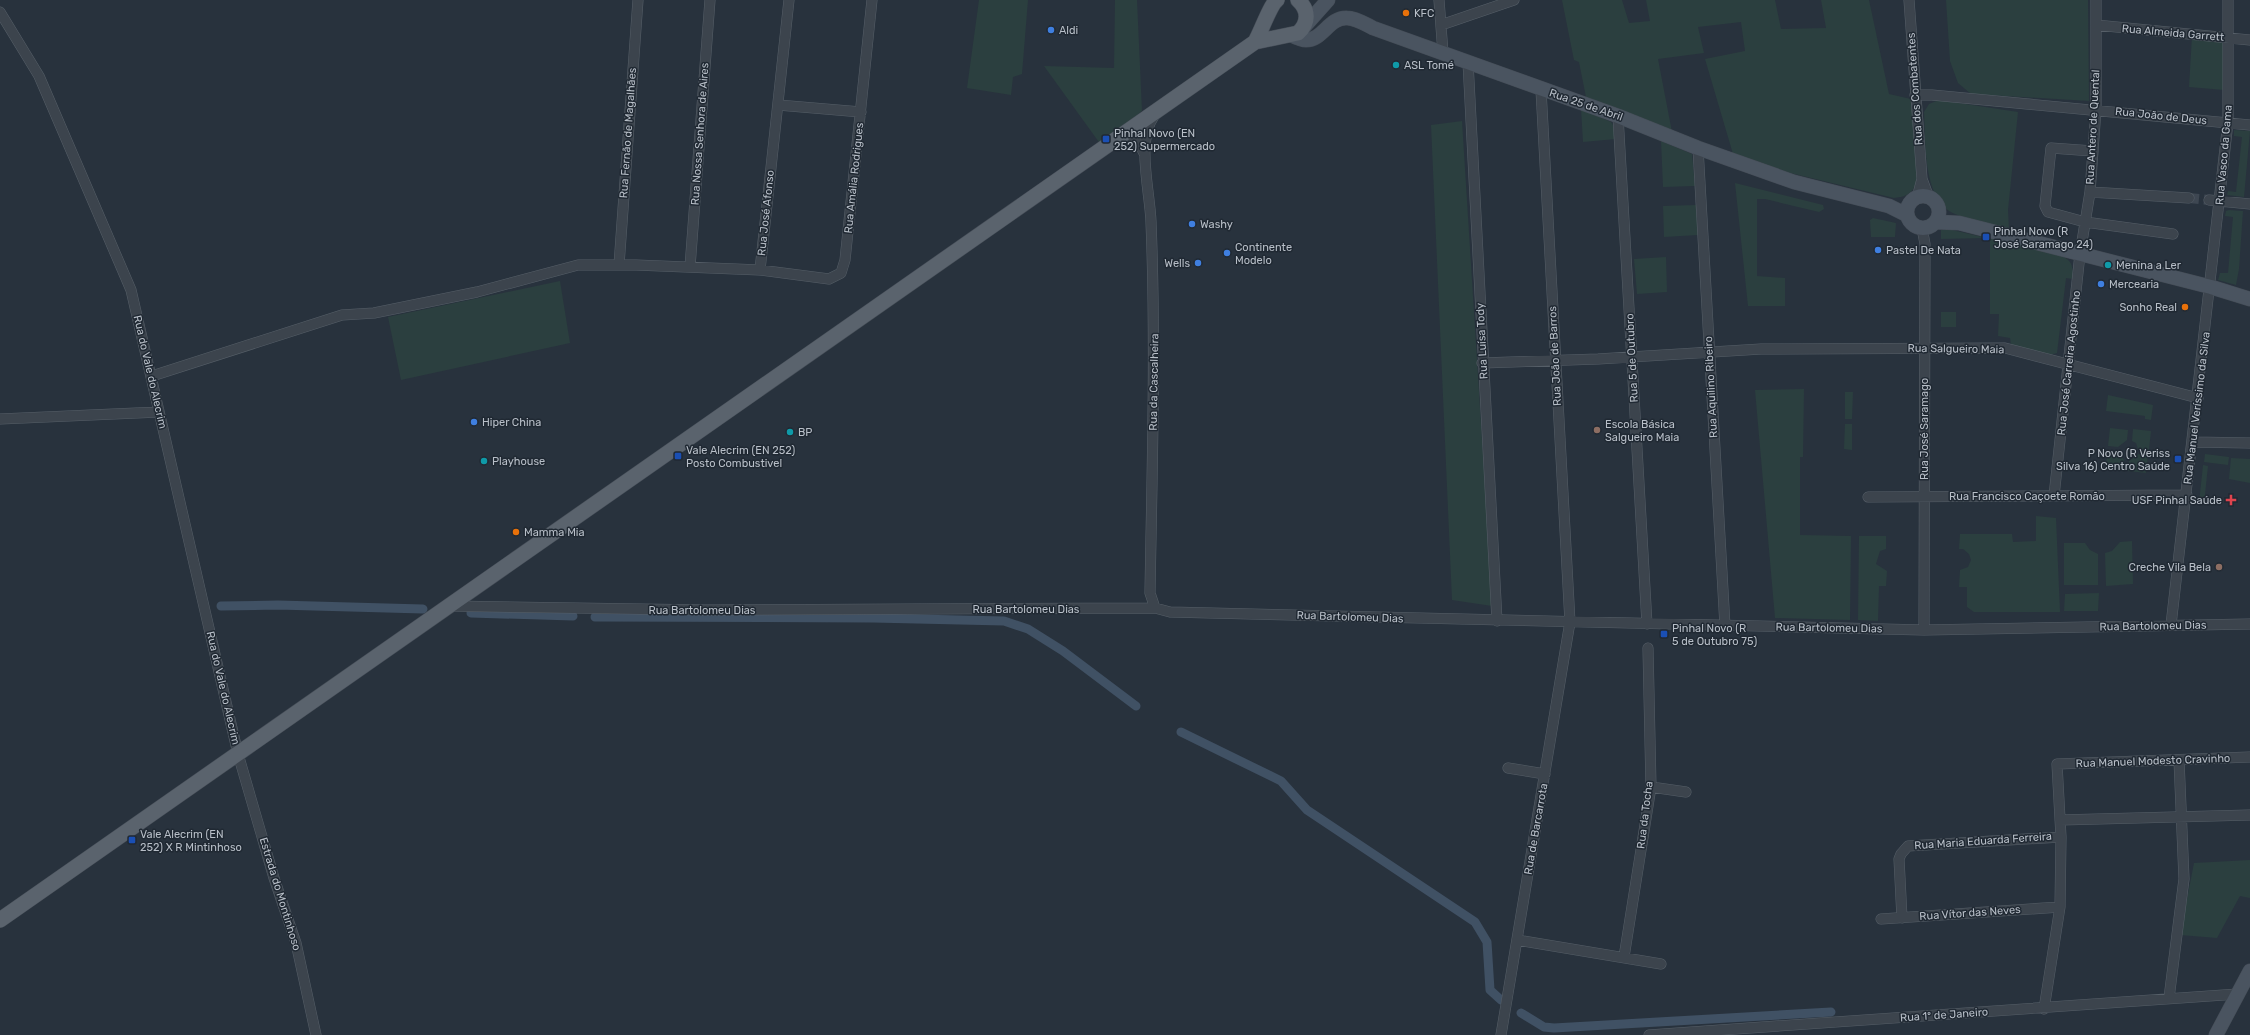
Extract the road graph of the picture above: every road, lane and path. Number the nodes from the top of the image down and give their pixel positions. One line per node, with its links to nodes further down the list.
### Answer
1 (638, 0): 47 (street, Rua Fernão de Magalhães)
2 (710, 0): 48 (street, Rua Nossa Senhora de Aires)
3 (789, 0): 25 (street, Rua José Afonso)
4 (872, 0): 28 (street, Rua Amália Rodrigues)
5 (1277, 0): 13 (main road)
6 (1298, 0): 17 (main road)
7 (1328, 0): 17 (street)
8 (1439, 0): 15 (street)
9 (1514, 0): 15 (street)
10 (1909, 0): 24 (street, Rua dos Combatentes)
11 (2096, 0): 16 (street, Rua Antero de Quental)
12 (2228, 0): 18 (street, Rua Vasco da Gama)
13 (1266, 10): 17 (main road); 20 (main road)
14 (0, 12): 58 (street, Rua do Vale do Alecrim)
15 (1441, 25): 21 (street)
16 (2096, 25): 18 (street, Rua Almeida Garrett); 26 (street, Rua Antero de Quental)
17 (1293, 33): 20 (main road); 21 (street, Rua 25 de Abril)
18 (2228, 38): 19 (street, Rua Almeida Garrett); 30 (street, Rua Vasco da Gama)
19 (2250, 40)
20 (1255, 42): 27 (main road)
21 (1443, 53): 22 (street, Rua 25 de Abril)
22 (1468, 62): 23 (street, Rua 25 de Abril); 56 (street, Rua Luísa Tody)
23 (1541, 90): 29 (street, Rua 25 de Abril); 55 (street, Rua João de Barros)
24 (1915, 95): 26 (street, Rua João de Deus); 40 (street, Rua dos Combatentes)
25 (778, 105): 28 (street); 49 (street, Rua José Afonso)
26 (2096, 110): 30 (street, Rua João de Deus); 34 (street, Rua Antero de Quental)
27 (1157, 111): 32 (main road); 35 (street, Rua da Cascalheira)
28 (861, 112): 49 (street, Rua Amália Rodrigues)
29 (1618, 116): 33 (street, Rua 25 de Abril); 54 (street, Rua 5 de Outubro)
30 (2228, 122): 31 (street, Rua João de Deus); 39 (street, Rua Vasco da Gama)
31 (2250, 124)
32 (1118, 138): 35 (street, Rua da Cascalheira); 68 (main road)
33 (1698, 148): 40 (street, Rua 25 de Abril); 53 (street, Rua Aquilino Ribeiro)
34 (2093, 151): 36 (street, Rua Antero de Quental); 43 (street)
35 (1144, 155): 69 (street, Rua da Cascalheira)
36 (2090, 192): 37 (street); 43 (street, Rua Antero de Quental)
37 (2189, 198)
38 (2209, 200): 39 (street)
39 (2220, 201): 41 (street); 50 (street, Rua Vasco da Gama)
40 (1916, 204): 42 (street); 44 (street)
41 (2250, 204)
42 (1938, 216): 44 (street); 46 (street)
43 (2085, 222): 45 (street); 46 (street, Rua Antero de Quental)
44 (1922, 228): 52 (street, Rua José Saramago)
45 (2173, 234)
46 (2080, 254): 50 (street); 57 (street, Rua José Carreira Agostinho)
47 (619, 265): 48 (street, Rua José Afonso); 58 (street, Rua José Afonso)
48 (690, 267): 49 (street, Rua José Afonso)
49 (760, 270)
50 (2211, 286): 51 (street); 59 (street, Rua Manuel Veríssimo da Silva)
51 (2250, 299)
52 (1925, 349): 53 (street, Rua Salgueiro Maia); 57 (street, Rua Salgueiro Maia); 67 (street, Rua José Saramago)
53 (1709, 353): 54 (street, Rua Salgueiro Maia); 75 (street, Rua Aquilino Ribeiro)
54 (1632, 357): 55 (street, Rua Salgueiro Maia); 72 (street, Rua 5 de Outubro)
55 (1555, 360): 56 (street, Rua Salgueiro Maia); 71 (street, Rua João de Barros)
56 (1482, 363): 70 (street, Rua Luísa Tody)
57 (2068, 366): 59 (street, Rua Salgueiro Maia); 64 (street, Rua José Carreira Agostinho)
58 (152, 376): 60 (street, Rua do Vale do Alecrim)
59 (2198, 398): 62 (street, Rua Manuel Veríssimo da Silva)
60 (159, 412): 61 (street); 78 (street, Rua do Vale do Alecrim)
61 (0, 419)
62 (2193, 442): 63 (street); 65 (street, Rua Manuel Veríssimo da Silva)
63 (2250, 443)
64 (2054, 496): 65 (street, Rua Francisco Caçoete Romão); 67 (street, Rua Francisco Caçoete Romão)
65 (2187, 496): 74 (street, Rua Manuel Veríssimo da Silva)
66 (1868, 497): 67 (street, Rua Francisco Caçoete Romão)
67 (1924, 497): 76 (street, Rua José Saramago)
68 (450, 606): 69 (street, Rua Bartolomeu Dias); 78 (main road)
69 (1155, 608): 70 (street, Rua Bartolomeu Dias)
70 (1497, 621): 71 (street, Rua Bartolomeu Dias)
71 (1570, 622): 72 (street, Rua Bartolomeu Dias); 82 (street, Rua de Barcarrota)
72 (1647, 624): 75 (street, Rua Bartolomeu Dias)
73 (2250, 624): 74 (street, Rua Bartolomeu Dias)
74 (2171, 625): 76 (street, Rua Bartolomeu Dias)
75 (1725, 626): 76 (street, Rua Bartolomeu Dias)
76 (1924, 630)
77 (1648, 648): 83 (street, Rua da Tocha)
78 (238, 754): 92 (main road); 100 (street, Estrada do Montinhoso)
79 (2250, 757): 80 (street, Rua Manuel Modesto Cravinho)
80 (2179, 760): 86 (street); 87 (street, Rua Manuel Modesto Cravinho)
81 (1508, 768): 82 (street)
82 (1545, 774): 93 (street, Rua de Barcarrota)
83 (1650, 787): 84 (street); 94 (street, Rua da Tocha)
84 (1686, 792)
85 (2250, 815): 86 (street, Rua Maria Eduarda Ferreira)
86 (2182, 818): 87 (street, Rua Maria Eduarda Ferreira); 98 (street)
87 (2060, 820): 88 (street)
88 (2061, 837): 89 (street); 90 (street, Rua Maria Eduarda Ferreira)
89 (2060, 907): 90 (street, Rua Vítor das Neves); 99 (street)
90 (1902, 918): 91 (street, Rua Vítor das Neves)
91 (1881, 919)
92 (0, 920)
93 (1516, 940): 94 (street); 101 (street, Rua de Barcarrota)
94 (1624, 957): 95 (street)
95 (1661, 964)
96 (2250, 971): 97 (street)
97 (2244, 993): 98 (street, Rua 1º de Janeiro); 103 (street)
98 (2169, 998): 99 (street, Rua 1º de Janeiro)
99 (2044, 1008): 102 (street, Rua 1º de Janeiro)
100 (316, 1035)
101 (1501, 1035)
102 (1649, 1035)
103 (2216, 1035)

